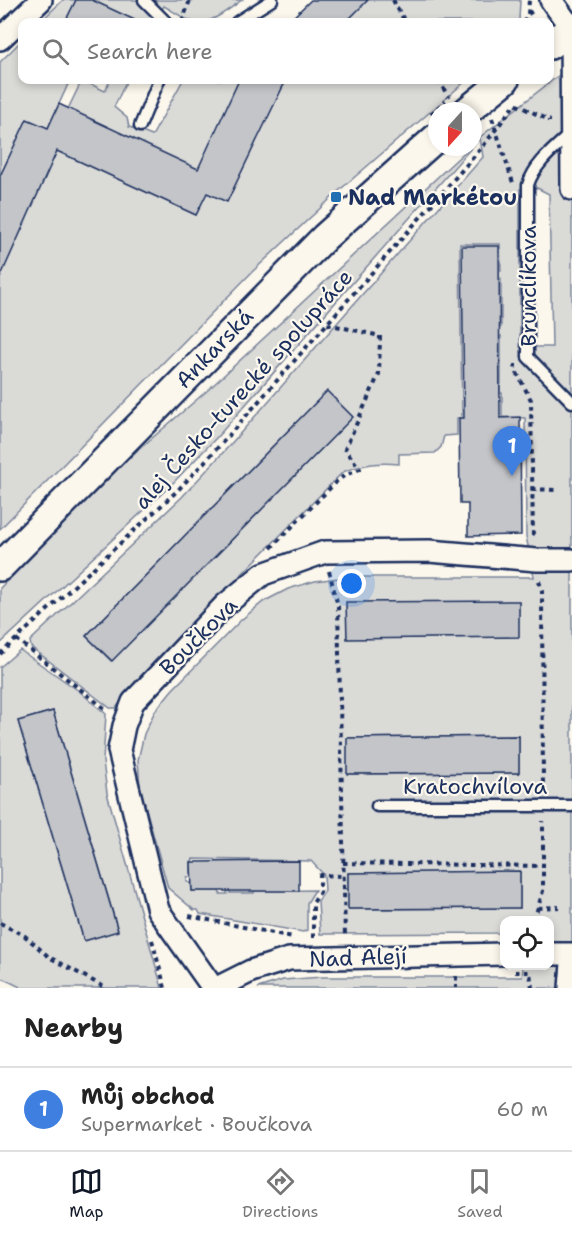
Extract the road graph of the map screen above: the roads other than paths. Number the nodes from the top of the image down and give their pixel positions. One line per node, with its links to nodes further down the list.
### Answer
1 (41, 0): 5 (street)
2 (144, 0): 6 (lane)
3 (272, 0): 7 (lane)
4 (551, 0): 9 (street)
5 (22, 18)
6 (162, 18)
7 (243, 18)
8 (18, 22): 10 (street)
9 (571, 27): 11 (street); 16 (street)
10 (0, 39)
11 (554, 41)
12 (157, 84): 15 (lane)
13 (497, 84): 14 (street)
14 (462, 102)
15 (140, 126)
16 (572, 133): 18 (street); 19 (lane, Brunclíkova)
17 (428, 145): 21 (street, Ankarská)
18 (572, 189)
19 (572, 402)
20 (572, 560): 28 (street, Boučkova)
21 (0, 567)
22 (377, 806): 23 (lane, Kratochvílova)
23 (572, 806)
24 (500, 954): 28 (street, Nad Alejí)
25 (554, 954): 26 (street)
26 (572, 954)
27 (572, 963): 29 (street)
28 (215, 988)
29 (570, 988)

